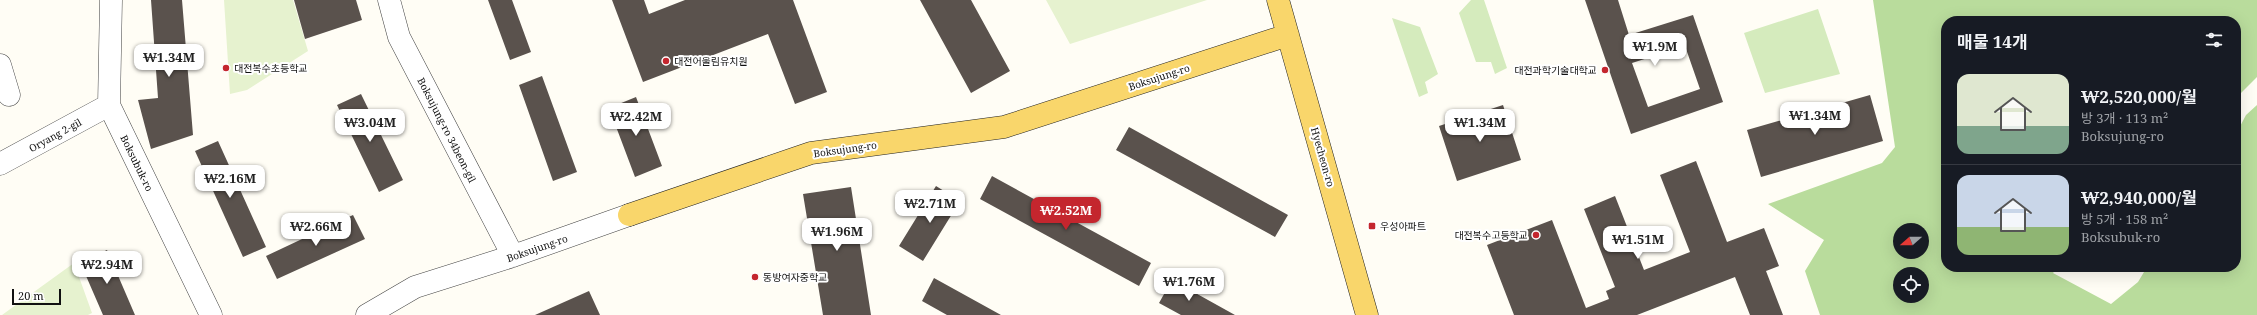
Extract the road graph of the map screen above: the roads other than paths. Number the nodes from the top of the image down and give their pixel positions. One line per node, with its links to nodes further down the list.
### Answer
1 (111, 0): 7 (street, Boksubuk-ro)
2 (388, 0): 10 (street, Boksujung-ro 34beon-gil)
3 (1278, 0): 4 (main road, Hyecheon-ro)
4 (1288, 35): 9 (main road, Boksujung-ro); 13 (main road, Hyecheon-ro)
5 (0, 65): 6 (street)
6 (9, 94)
7 (109, 105): 8 (street, Oryang 2-gil); 11 (street, Boksubuk-ro)
8 (0, 164)
9 (629, 215): 10 (street, Boksujung-ro)
10 (513, 256): 12 (street, Boksujung-ro)
11 (211, 315)
12 (367, 315)
13 (1367, 315)

